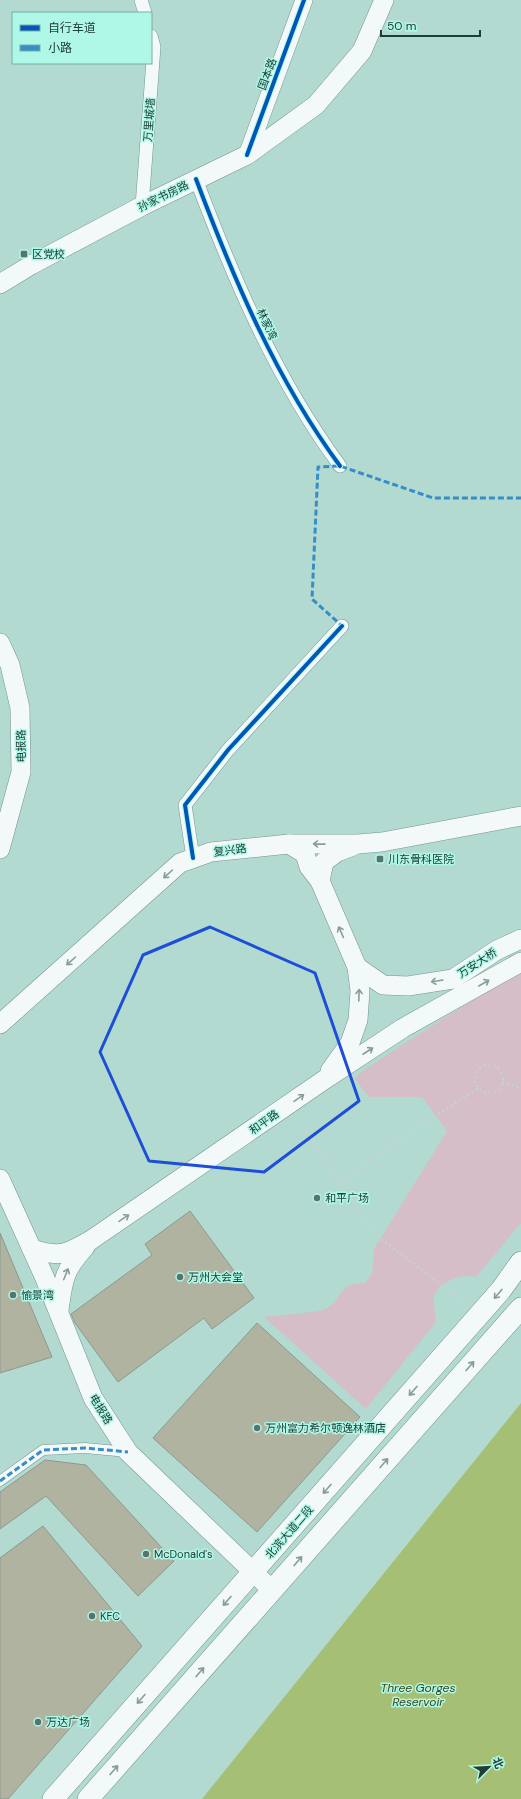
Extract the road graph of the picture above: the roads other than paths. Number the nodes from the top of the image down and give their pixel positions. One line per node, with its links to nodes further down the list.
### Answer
1 (141, 0): 4 (street)
2 (304, 0): 6 (street, 国本路)
3 (384, 0): 6 (main road, 孙家书房路)
4 (145, 12)
5 (152, 40): 8 (street, 万里城墙)
6 (247, 155): 7 (main road, 孙家书房路)
7 (196, 179): 8 (main road, 孙家书房路); 10 (street, 林家湾)
8 (142, 206): 9 (main road, 孙家书房路)
9 (0, 284)
10 (340, 466)
11 (342, 626): 17 (street)
12 (0, 643): 16 (main road, 电报路)
13 (521, 816): 15 (main road, 复兴路)
14 (289, 844): 15 (main road, 复兴路, one-way to 14); 17 (main road, 复兴路); 18 (main road)
15 (358, 844): 18 (main road)
16 (0, 849)
17 (193, 858): 23 (main road, 复兴路, one-way to 23)
18 (320, 881): 21 (main road, one-way to 18)
19 (521, 939): 21 (main road, 万安大桥, one-way to 21)
20 (521, 962): 22 (main road, 万安大桥, one-way to 20)
21 (357, 967): 24 (main road, one-way to 21)
22 (438, 1009): 24 (main road, 和平路, one-way to 22)
23 (0, 1024)
24 (324, 1080): 26 (main road, 和平路, one-way to 24)
25 (0, 1179): 27 (main road, 电报路)
26 (92, 1240): 27 (main road, 和平路); 30 (main road, 和平路, one-way to 26)
27 (32, 1249): 30 (main road, 电报路)
28 (521, 1262): 33 (main road, 北滨大道二段, one-way to 33)
29 (521, 1308): 34 (main road, one-way to 29)
30 (58, 1312): 31 (main road, 电报路)
31 (128, 1452): 32 (street); 33 (main road, 电报路)
32 (0, 1481)
33 (253, 1572): 34 (main road, 电报路); 35 (main road, 北滨大道二段, one-way to 35)
34 (272, 1590): 36 (main road, one-way to 34)
35 (53, 1799)
36 (88, 1799)

